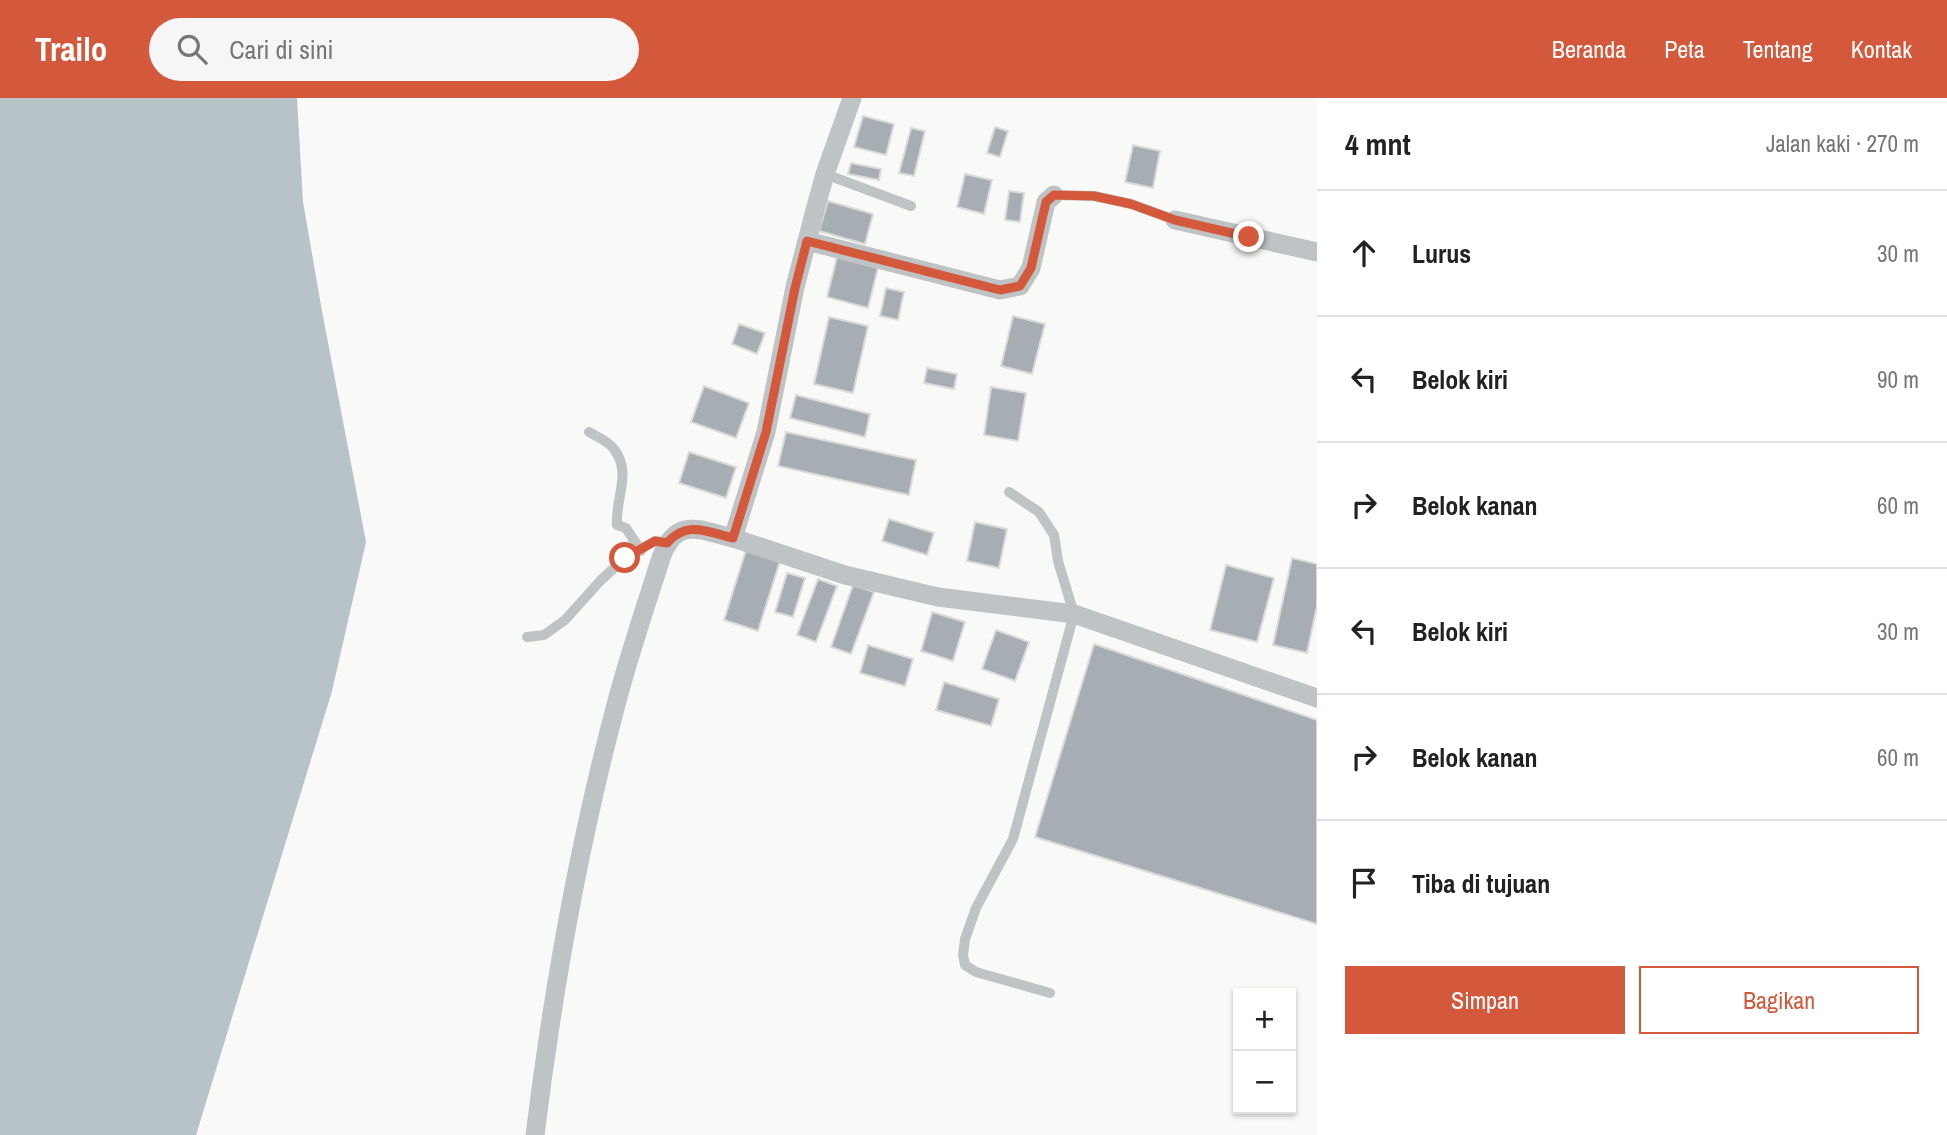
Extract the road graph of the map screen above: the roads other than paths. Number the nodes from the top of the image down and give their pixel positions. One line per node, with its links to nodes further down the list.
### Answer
1 (852, 98): 2 (street)
2 (825, 174): 4 (lane); 6 (street)
3 (1054, 195): 5 (lane); 6 (street)
4 (911, 206)
5 (1175, 220): 7 (street)
6 (807, 241): 10 (street)
7 (1317, 251)
8 (589, 432): 12 (lane)
9 (1009, 492): 13 (lane)
10 (733, 538): 11 (street); 13 (street)
11 (667, 543): 12 (lane); 17 (street)
12 (641, 551): 14 (lane)
13 (1074, 614): 15 (street); 16 (lane)
14 (527, 637)
15 (1317, 698)
16 (1050, 993)
17 (535, 1135)

